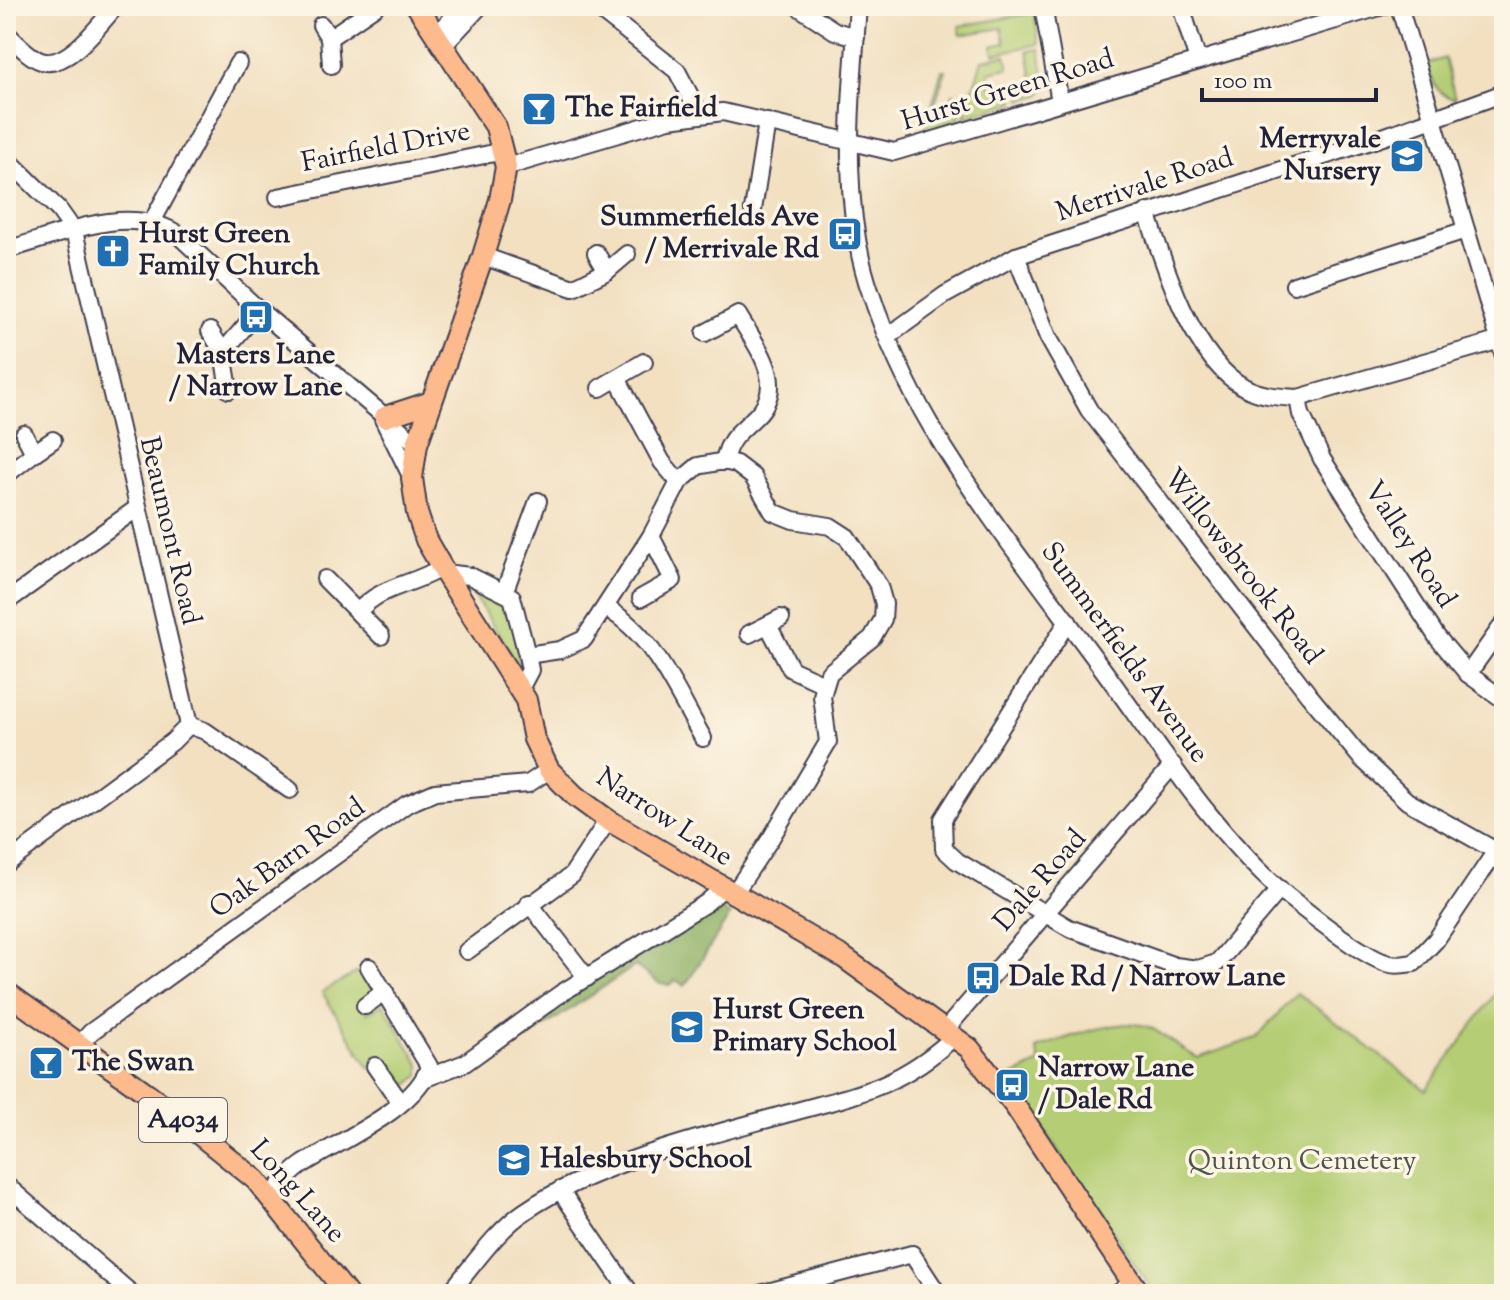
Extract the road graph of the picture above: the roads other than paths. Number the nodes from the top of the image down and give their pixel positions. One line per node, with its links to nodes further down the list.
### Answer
1 (116, 6): 13 (street)
2 (376, 6): 18 (street)
3 (417, 6): 15 (main road)
4 (463, 6): 15 (street)
5 (480, 6): 15 (street)
6 (595, 6): 21 (street)
7 (797, 6): 14 (street)
8 (858, 6): 14 (street, Summerfields Avenue)
9 (1043, 6): 20 (street)
10 (1181, 6): 16 (street)
11 (1383, 6): 16 (street, Hurst Green Road)
12 (1399, 6): 22 (street)
13 (6, 33)
14 (856, 37): 24 (street, Summerfields Avenue)
15 (439, 42): 26 (main road)
16 (1198, 61): 20 (street, Hurst Green Road)
17 (238, 63): 30 (street)
18 (331, 65)
19 (1504, 93): 22 (street, Merrivale Road)
20 (1060, 102): 24 (street, Hurst Green Road)
21 (699, 113): 23 (street, Hurst Green Road); 26 (street, Hurst Green Road)
22 (1434, 118): 29 (street, Merrivale Road); 31 (street)
23 (767, 122): 24 (street, Hurst Green Road); 28 (street)
24 (852, 144): 43 (street, Summerfields Avenue)
25 (6, 158): 32 (street)
26 (505, 159): 27 (street, Fairfield Drive); 36 (main road, Narrow Lane)
27 (278, 197)
28 (753, 210)
29 (1147, 212): 37 (street, Merrivale Road); 50 (street)
30 (152, 222): 32 (street); 40 (street)
31 (1466, 230): 39 (street); 44 (street)
32 (74, 231): 33 (street); 62 (street, Beaumont Road)
33 (6, 250)
34 (596, 253): 38 (street)
35 (627, 254): 38 (street)
36 (483, 256): 38 (street); 51 (main road, Narrow Lane)
37 (1016, 256): 43 (street, Merrivale Road); 86 (street, Willowsbrook Road)
38 (607, 271)
39 (1294, 285)
40 (259, 310): 45 (street); 52 (street)
41 (210, 331): 45 (street)
42 (705, 333): 57 (street)
43 (888, 336): 71 (street, Summerfields Avenue)
44 (1503, 345): 50 (street)
45 (223, 352): 49 (street)
46 (644, 362): 47 (street)
47 (617, 378): 48 (street); 60 (street)
48 (600, 388)
49 (229, 390)
50 (1298, 398): 76 (street, Valley Road)
51 (431, 402): 52 (main road); 55 (main road, Narrow Lane)
52 (382, 414): 55 (street); 59 (street)
53 (24, 434): 56 (street)
54 (53, 440): 56 (street)
55 (417, 444): 59 (main road, Narrow Lane)
56 (34, 453): 58 (street)
57 (724, 461): 60 (street); 77 (street)
58 (6, 475)
59 (412, 478): 64 (main road, Narrow Lane)
60 (679, 482): 63 (street)
61 (538, 501): 66 (street)
62 (136, 509): 68 (street); 80 (street, Beaumont Road)
63 (651, 536): 67 (street); 69 (street)
64 (444, 570): 66 (street); 70 (street); 78 (main road, Narrow Lane)
65 (325, 579): 70 (street)
66 (505, 590): 75 (street)
67 (641, 598)
68 (6, 602)
69 (606, 608): 75 (street); 81 (street)
70 (359, 611): 74 (street)
71 (1068, 621): 82 (street, Summerfields Avenue); 91 (street)
72 (1504, 623): 76 (street)
73 (749, 634): 77 (street)
74 (381, 636)
75 (527, 655): 78 (street)
76 (1468, 674): 79 (street, Valley Road)
77 (824, 684): 89 (street)
78 (520, 689): 83 (main road, Narrow Lane)
79 (1504, 700)
80 (189, 725): 84 (street); 87 (street)
81 (703, 738)
82 (1173, 765): 88 (street, Summerfields Avenue); 91 (street, Dale Road)
83 (549, 770): 85 (main road, Narrow Lane); 99 (street, Oak Barn Road)
84 (290, 790)
85 (608, 820): 89 (main road, Narrow Lane); 90 (street)
86 (1500, 845): 88 (street, Summerfields Avenue)
87 (6, 864)
88 (1280, 889): 91 (street)
89 (727, 892): 94 (street); 98 (main road, Narrow Lane)
90 (529, 903): 92 (street); 94 (street)
91 (1047, 914): 98 (street, Dale Road)
92 (467, 951)
93 (369, 967): 95 (street)
94 (587, 978): 101 (street)
95 (385, 991): 97 (street); 101 (street)
96 (6, 992): 99 (main road, Long Lane / A4034)
97 (365, 1006)
98 (951, 1032): 104 (street, Dale Road); 107 (main road, Narrow Lane)
99 (79, 1045): 105 (main road, Long Lane / A4034)
100 (375, 1066): 102 (street)
101 (426, 1078): 102 (street)
102 (400, 1102): 105 (street)
103 (6, 1185): 108 (street)
104 (560, 1190): 110 (street, Dale Road); 111 (street)
105 (270, 1196): 106 (main road, Long Lane / A4034)
106 (329, 1285): 109 (main road, Long Lane / A4034)
107 (1130, 1290)
108 (132, 1294)
109 (347, 1294)
110 (449, 1294)
111 (631, 1294)
112 (760, 1294): 113 (street)
113 (938, 1294)

